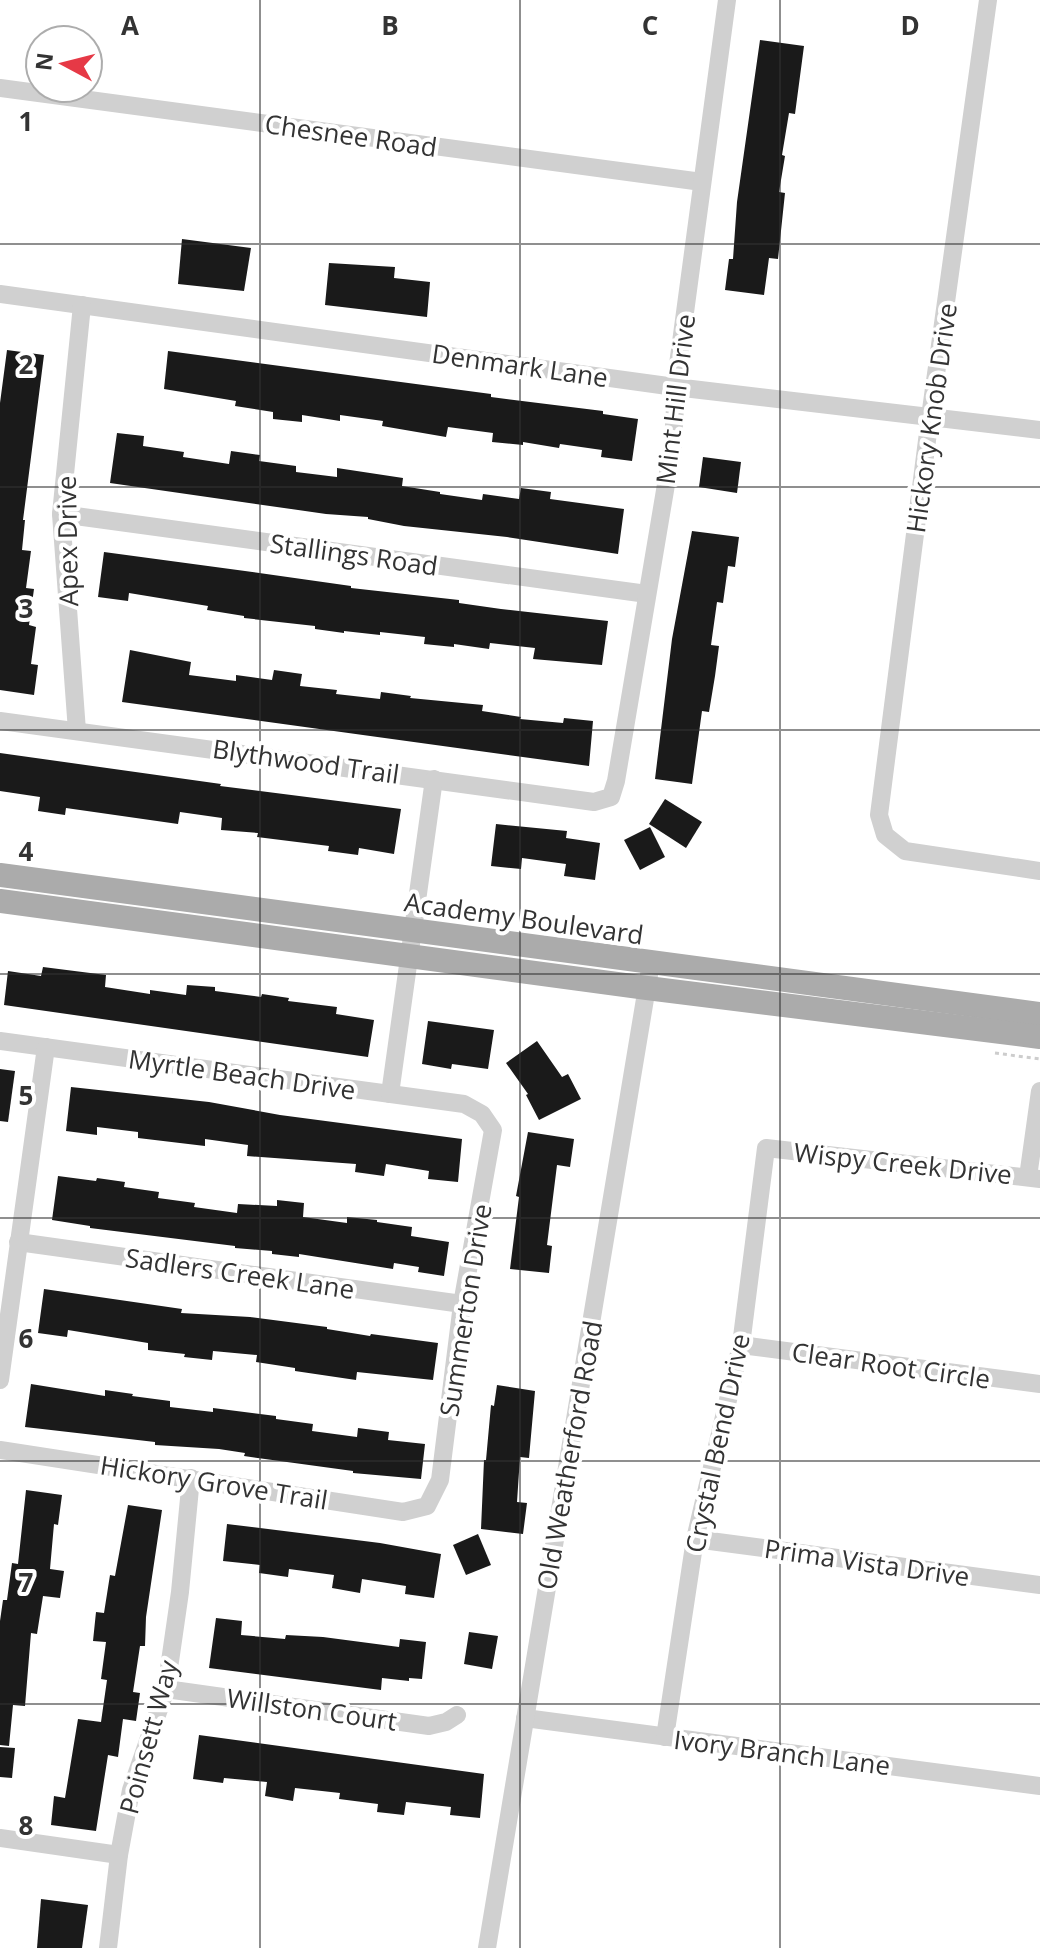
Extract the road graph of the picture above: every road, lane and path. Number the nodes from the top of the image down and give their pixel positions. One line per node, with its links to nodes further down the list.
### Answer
1 (727, 0): 4 (street, Mint Hill Drive)
2 (988, 0): 8 (street, Hickory Knob Drive)
3 (0, 88): 4 (street, Chesnee Road)
4 (702, 182): 7 (street, Mint Hill Drive)
5 (0, 294): 6 (street, Denmark Lane)
6 (82, 305): 7 (street, Denmark Lane); 10 (street, Apex Drive)
7 (675, 387): 8 (street, Denmark Lane); 11 (street, Mint Hill Drive)
8 (930, 417): 9 (street, Denmark Lane); 16 (street, Hickory Knob Drive)
9 (1040, 430)
10 (61, 514): 11 (street, Stallings Road); 13 (street, Apex Drive)
11 (647, 594): 15 (street, Mint Hill Drive)
12 (0, 721): 13 (street, Blythwood Trail)
13 (77, 731): 14 (street, Blythwood Trail)
14 (434, 779): 15 (street, Blythwood Trail); 19 (street)
15 (611, 797)
16 (1040, 871)
17 (0, 875): 19 (main road, Academy Boulevard)
18 (0, 901): 20 (main road, Academy Boulevard)
19 (413, 931): 20 (street); 21 (main road, Academy Boulevard)
20 (409, 956): 22 (main road, Academy Boulevard); 28 (street)
21 (651, 963): 22 (street, Old Weatherford Road); 23 (main road, Academy Boulevard)
22 (647, 988): 24 (main road, Academy Boulevard); 44 (street, Old Weatherford Road)
23 (1040, 1014)
24 (1040, 1037)
25 (0, 1041): 26 (street, Myrtle Beach Drive)
26 (46, 1047): 28 (street, Myrtle Beach Drive); 32 (street)
27 (1040, 1091): 31 (street)
28 (390, 1094): 29 (street, Myrtle Beach Drive)
29 (482, 1114): 33 (street, Summerton Drive)
30 (766, 1148): 31 (street, Wispy Creek Drive); 34 (street, Crystal Bend Drive)
31 (1034, 1178)
32 (18, 1242): 33 (street, Sadlers Creek Lane); 35 (street)
33 (462, 1304): 39 (street, Summerton Drive)
34 (741, 1345): 36 (street, Clear Root Circle); 40 (street, Crystal Bend Drive)
35 (0, 1380)
36 (1040, 1384)
37 (0, 1450): 38 (street, Hickory Grove Trail)
38 (191, 1478): 39 (street, Hickory Grove Trail); 42 (street, Poinsett Way)
39 (427, 1506)
40 (695, 1539): 41 (street, Prima Vista Drive); 45 (street, Crystal Bend Drive)
41 (1040, 1585)
42 (166, 1689): 43 (street, Willston Court); 48 (street, Poinsett Way)
43 (457, 1715)
44 (525, 1718): 45 (street, Ivory Branch Lane); 50 (street, Old Weatherford Road)
45 (665, 1737): 46 (street, Ivory Branch Lane)
46 (1040, 1786)
47 (0, 1838): 48 (street)
48 (119, 1855): 49 (street, Poinsett Way)
49 (108, 1948)
50 (487, 1948)

